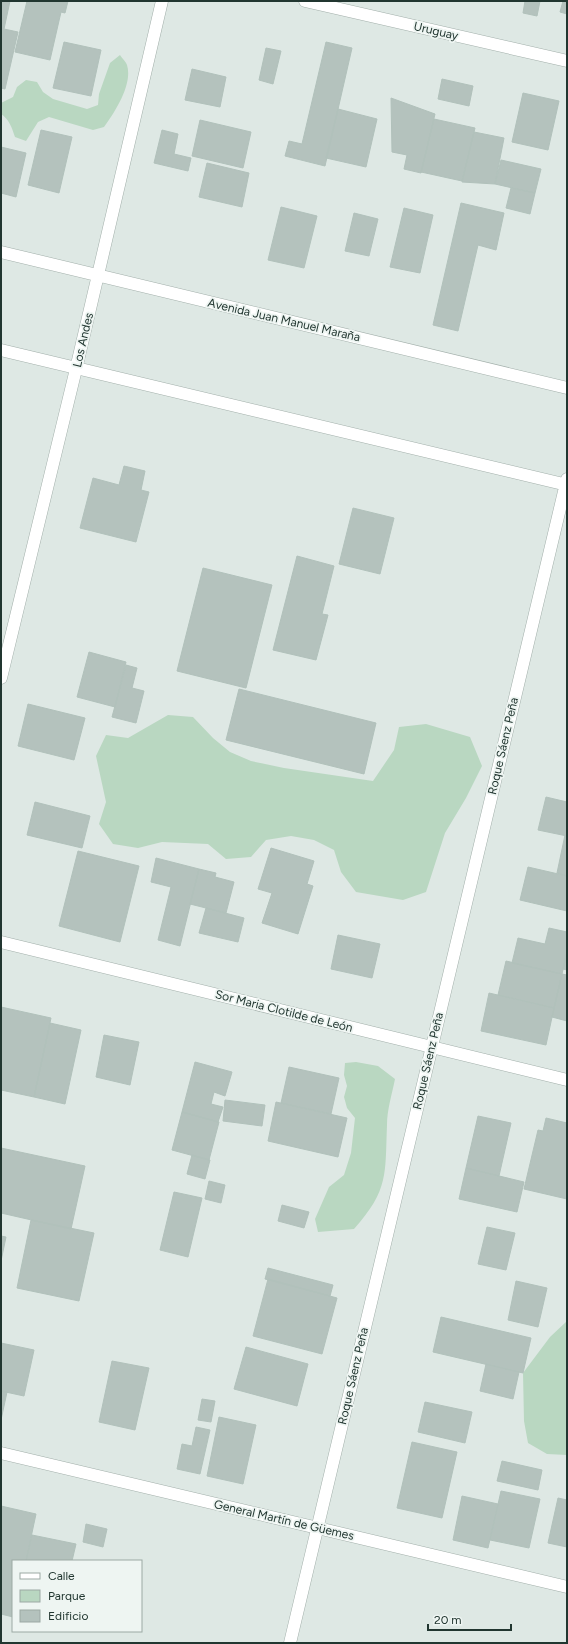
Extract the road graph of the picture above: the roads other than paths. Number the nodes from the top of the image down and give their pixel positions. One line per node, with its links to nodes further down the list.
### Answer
1 (162, 1): 5 (street, Los Andes)
2 (305, 1): 3 (street, Uruguay)
3 (567, 61)
4 (1, 252): 5 (street, Avenida Juan Manuel Maraña)
5 (98, 276): 7 (street, Los Andes); 8 (street, Avenida Juan Manuel Maraña)
6 (1, 350): 7 (street)
7 (76, 368): 9 (street); 10 (street, Los Andes)
8 (567, 388)
9 (567, 483): 12 (street, Roque Sáenz Peña)
10 (1, 678)
11 (1, 942): 12 (street, Sor Maria Clotilde de León)
12 (431, 1048): 13 (street, Sor Maria Clotilde de León); 15 (street, Roque Sáenz Peña)
13 (567, 1080)
14 (1, 1453): 15 (street, General Martín de Güemes)
15 (316, 1527): 16 (street, General Martín de Güemes); 17 (street, Roque Sáenz Peña)
16 (567, 1587)
17 (290, 1643)

